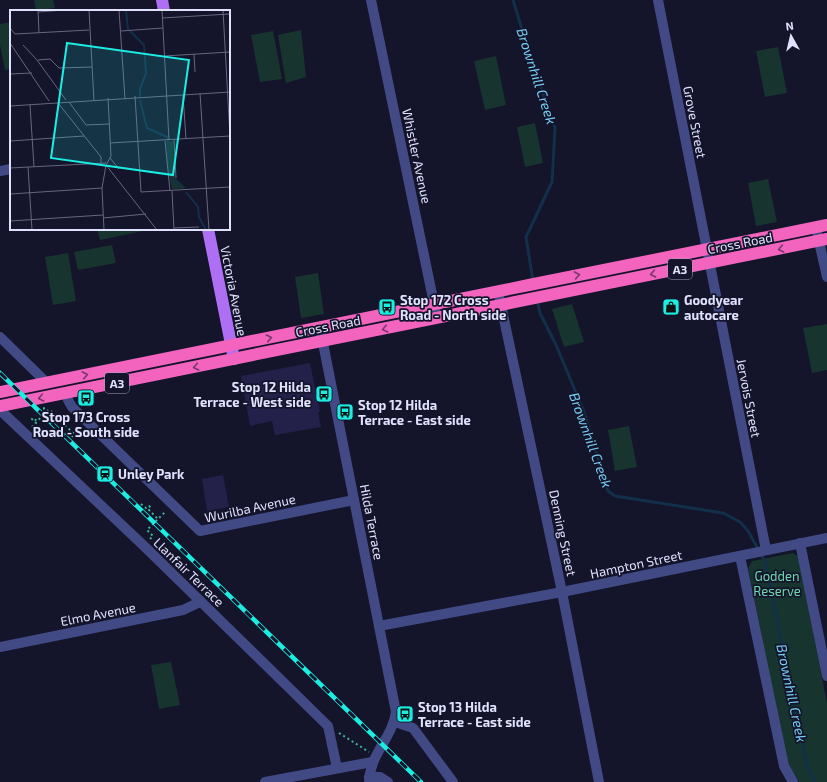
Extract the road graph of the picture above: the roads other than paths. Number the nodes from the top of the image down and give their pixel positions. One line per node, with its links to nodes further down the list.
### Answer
1 (162, 0): 4 (main road)
2 (371, 0): 15 (street, Whistler Avenue)
3 (658, 0): 10 (street, Grove Street)
4 (164, 10)
5 (10, 169): 6 (street)
6 (0, 171)
7 (822, 226): 9 (street); 10 (highway, Cross Road / A3)
8 (208, 230): 20 (main road, Victoria Avenue)
9 (823, 240): 11 (highway, Cross Road / A3, one-way to 11); 12 (street)
10 (706, 250): 11 (street, Jervois Street); 13 (highway, Cross Road / A3, one-way to 10)
11 (709, 263): 14 (highway, Cross Road / A3, one-way to 14); 30 (street, Jervois Street)
12 (827, 277)
13 (498, 291): 14 (street, Denning Street); 15 (highway, Cross Road / A3)
14 (501, 304): 16 (highway, Cross Road / A3); 32 (street, Denning Street)
15 (434, 305): 16 (street, Whistler Avenue); 17 (highway, Cross Road / A3)
16 (437, 318): 19 (highway, Cross Road / A3, one-way to 19)
17 (320, 328): 19 (street, Hilda Terrace); 20 (highway, Cross Road / A3, one-way to 17)
18 (0, 337): 22 (street)
19 (323, 341): 21 (highway, Cross Road / A3); 27 (street, Hilda Terrace)
20 (231, 345): 21 (main road, Victoria Avenue); 22 (highway, Cross Road / A3, one-way to 20)
21 (234, 359): 24 (highway, Cross Road / A3, one-way to 24)
22 (47, 383): 23 (highway, Cross Road / A3)
23 (0, 392)
24 (66, 393): 25 (highway, Cross Road / A3, one-way to 25); 27 (street, Wurilba Avenue)
25 (0, 406)
26 (0, 410): 33 (street, Llanfair Terrace)
27 (354, 500): 34 (street, Hilda Terrace)
28 (827, 538): 29 (street, Hampton Street)
29 (800, 543): 30 (street, Hampton Street); 36 (street)
30 (762, 551): 31 (street, Hampton Street)
31 (740, 556): 32 (street, Hampton Street); 45 (street)
32 (562, 592): 34 (street, Hampton Street); 44 (street, Denning Street)
33 (200, 602): 35 (street, Elmo Avenue); 39 (street, Llanfair Terrace)
34 (380, 626): 37 (street, Hilda Terrace)
35 (0, 647)
36 (827, 676)
37 (394, 722): 38 (street, Hilda Terrace); 43 (street)
38 (373, 759): 39 (street); 40 (street, Hilda Terrace)
39 (337, 768): 41 (street)
40 (369, 780): 42 (street)
41 (265, 782)
42 (388, 782)
43 (453, 782)
44 (599, 782)
45 (793, 782)

